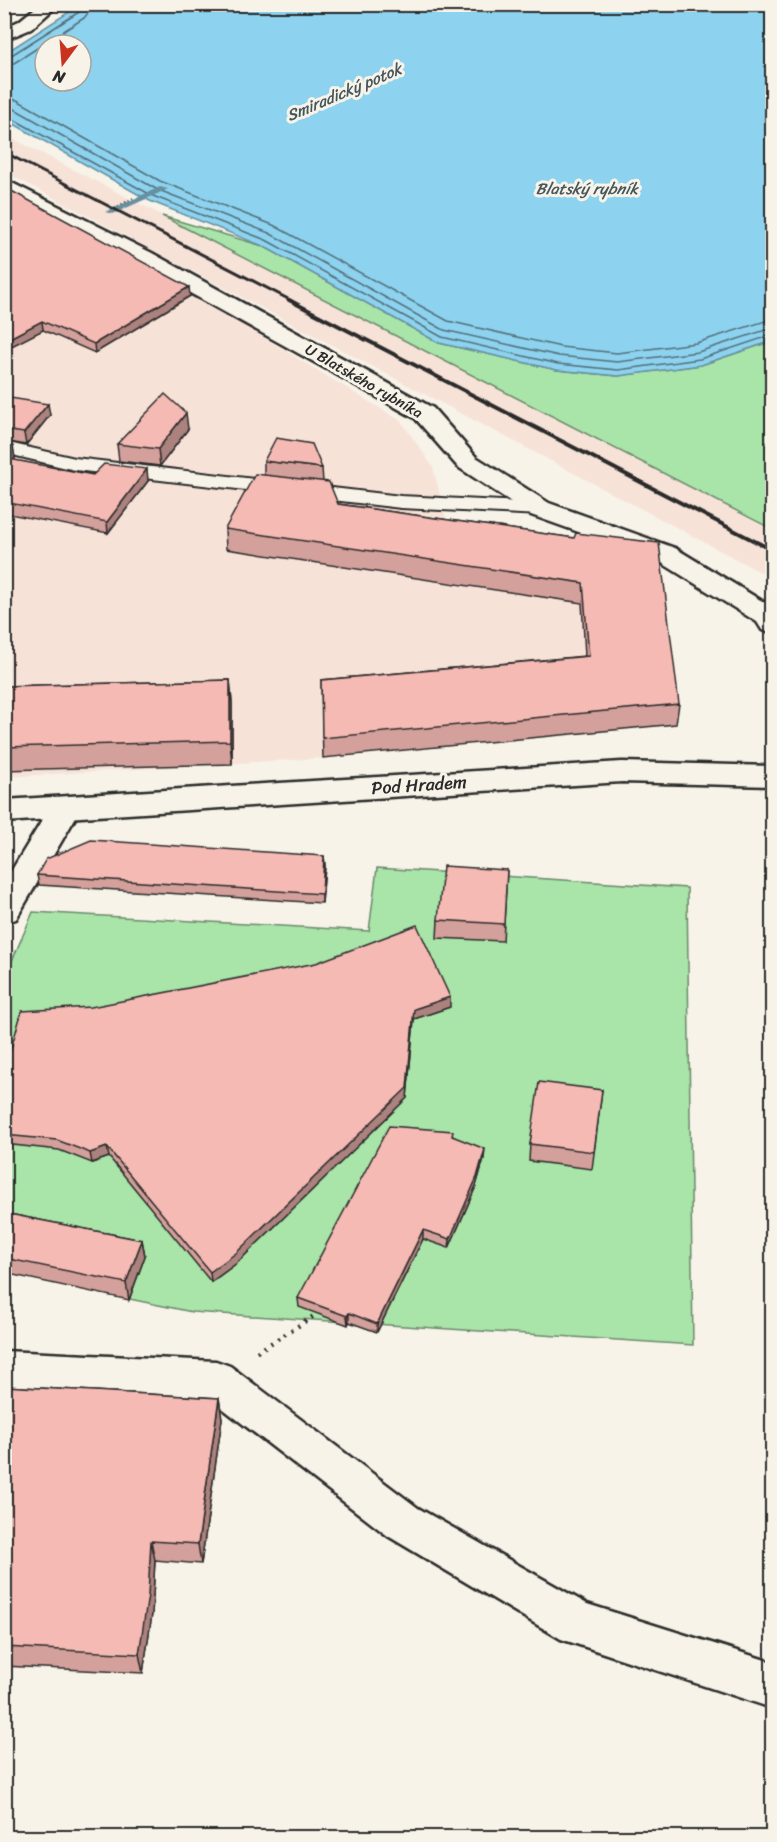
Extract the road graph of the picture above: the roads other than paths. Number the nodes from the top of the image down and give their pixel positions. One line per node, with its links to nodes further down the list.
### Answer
1 (51, 4): 2 (street)
2 (4, 35)
3 (4, 185): 5 (street, U Blatského rybníka)
4 (4, 447): 5 (lane)
5 (540, 509): 6 (street, U Blatského rybníka)
6 (772, 624)
7 (772, 776): 8 (street, Pod Hradem)
8 (65, 808): 9 (street, Pod Hradem); 10 (street)
9 (4, 811)
10 (4, 911)
11 (4, 1369): 12 (street)
12 (772, 1685)

